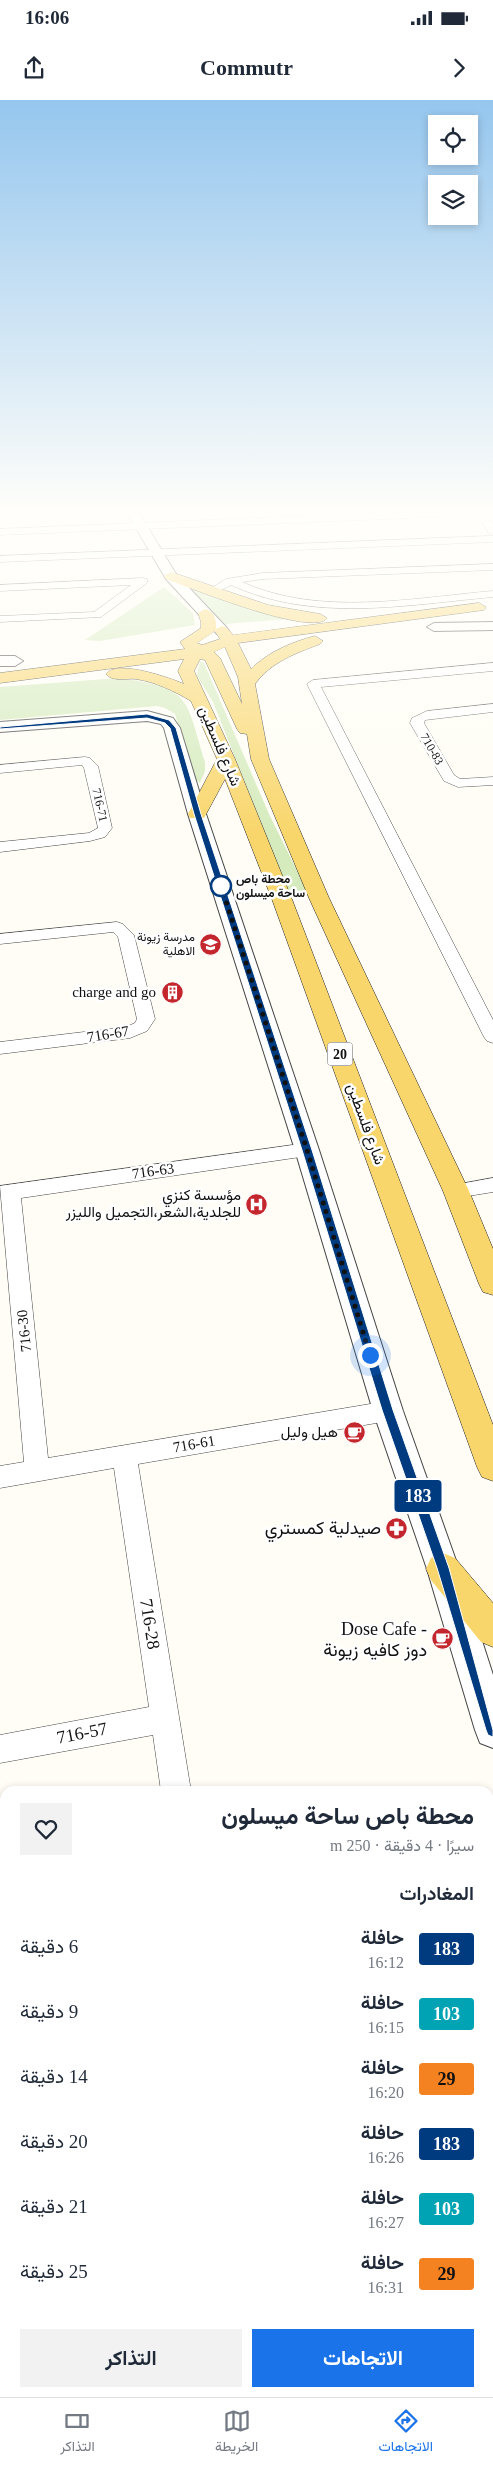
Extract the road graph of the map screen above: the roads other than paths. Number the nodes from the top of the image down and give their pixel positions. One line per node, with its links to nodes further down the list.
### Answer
1 (207, 620): 9 (main road)
2 (210, 620): 8 (street)
3 (342, 620): 8 (main road)
4 (374, 620): 8 (main road)
5 (491, 620): 7 (main road)
6 (493, 626): 7 (street)
7 (434, 627): 10 (main road)
8 (228, 640): 9 (main road); 10 (main road); 16 (main road)
9 (187, 641): 14 (main road); 17 (main road, شارع فلسطين / 20); 21 (main road)
10 (315, 641): 16 (main road)
11 (34, 658): 12 (main road)
12 (5, 662)
13 (493, 667): 29 (street)
14 (0, 677)
15 (0, 683): 17 (main road)
16 (247, 684): 21 (main road)
17 (200, 698): 20 (main road, شارع فلسطين / 20)
18 (493, 708): 23 (street, 710-83)
19 (0, 727): 24 (street)
20 (226, 759): 24 (main road); 27 (main road, شارع فلسطين / 20)
21 (260, 759): 26 (main road)
22 (0, 769): 25 (street, 716-71)
23 (493, 781)
24 (197, 814): 31 (street)
25 (0, 847)
26 (319, 898): 27 (main road); 33 (main road)
27 (283, 902): 38 (main road, شارع فلسطين / 20)
28 (0, 939): 30 (street, 716-67)
29 (493, 1037)
30 (0, 1048)
31 (307, 1150): 34 (street, 716-63); 36 (street)
32 (493, 1185): 33 (street)
33 (456, 1190): 35 (main road)
34 (5, 1192): 39 (street, 716-30)
35 (493, 1284)
36 (388, 1410): 37 (street, 716-61); 41 (street)
37 (124, 1456): 39 (street, 716-61); 43 (street, 716-28)
38 (493, 1467)
39 (37, 1471): 40 (street, 716-61)
40 (0, 1477)
41 (443, 1568): 42 (main road); 44 (street)
42 (493, 1630)
43 (165, 1718): 45 (street, 716-57); 46 (street, 716-28)
44 (493, 1730)
45 (0, 1749)
46 (175, 1786)

